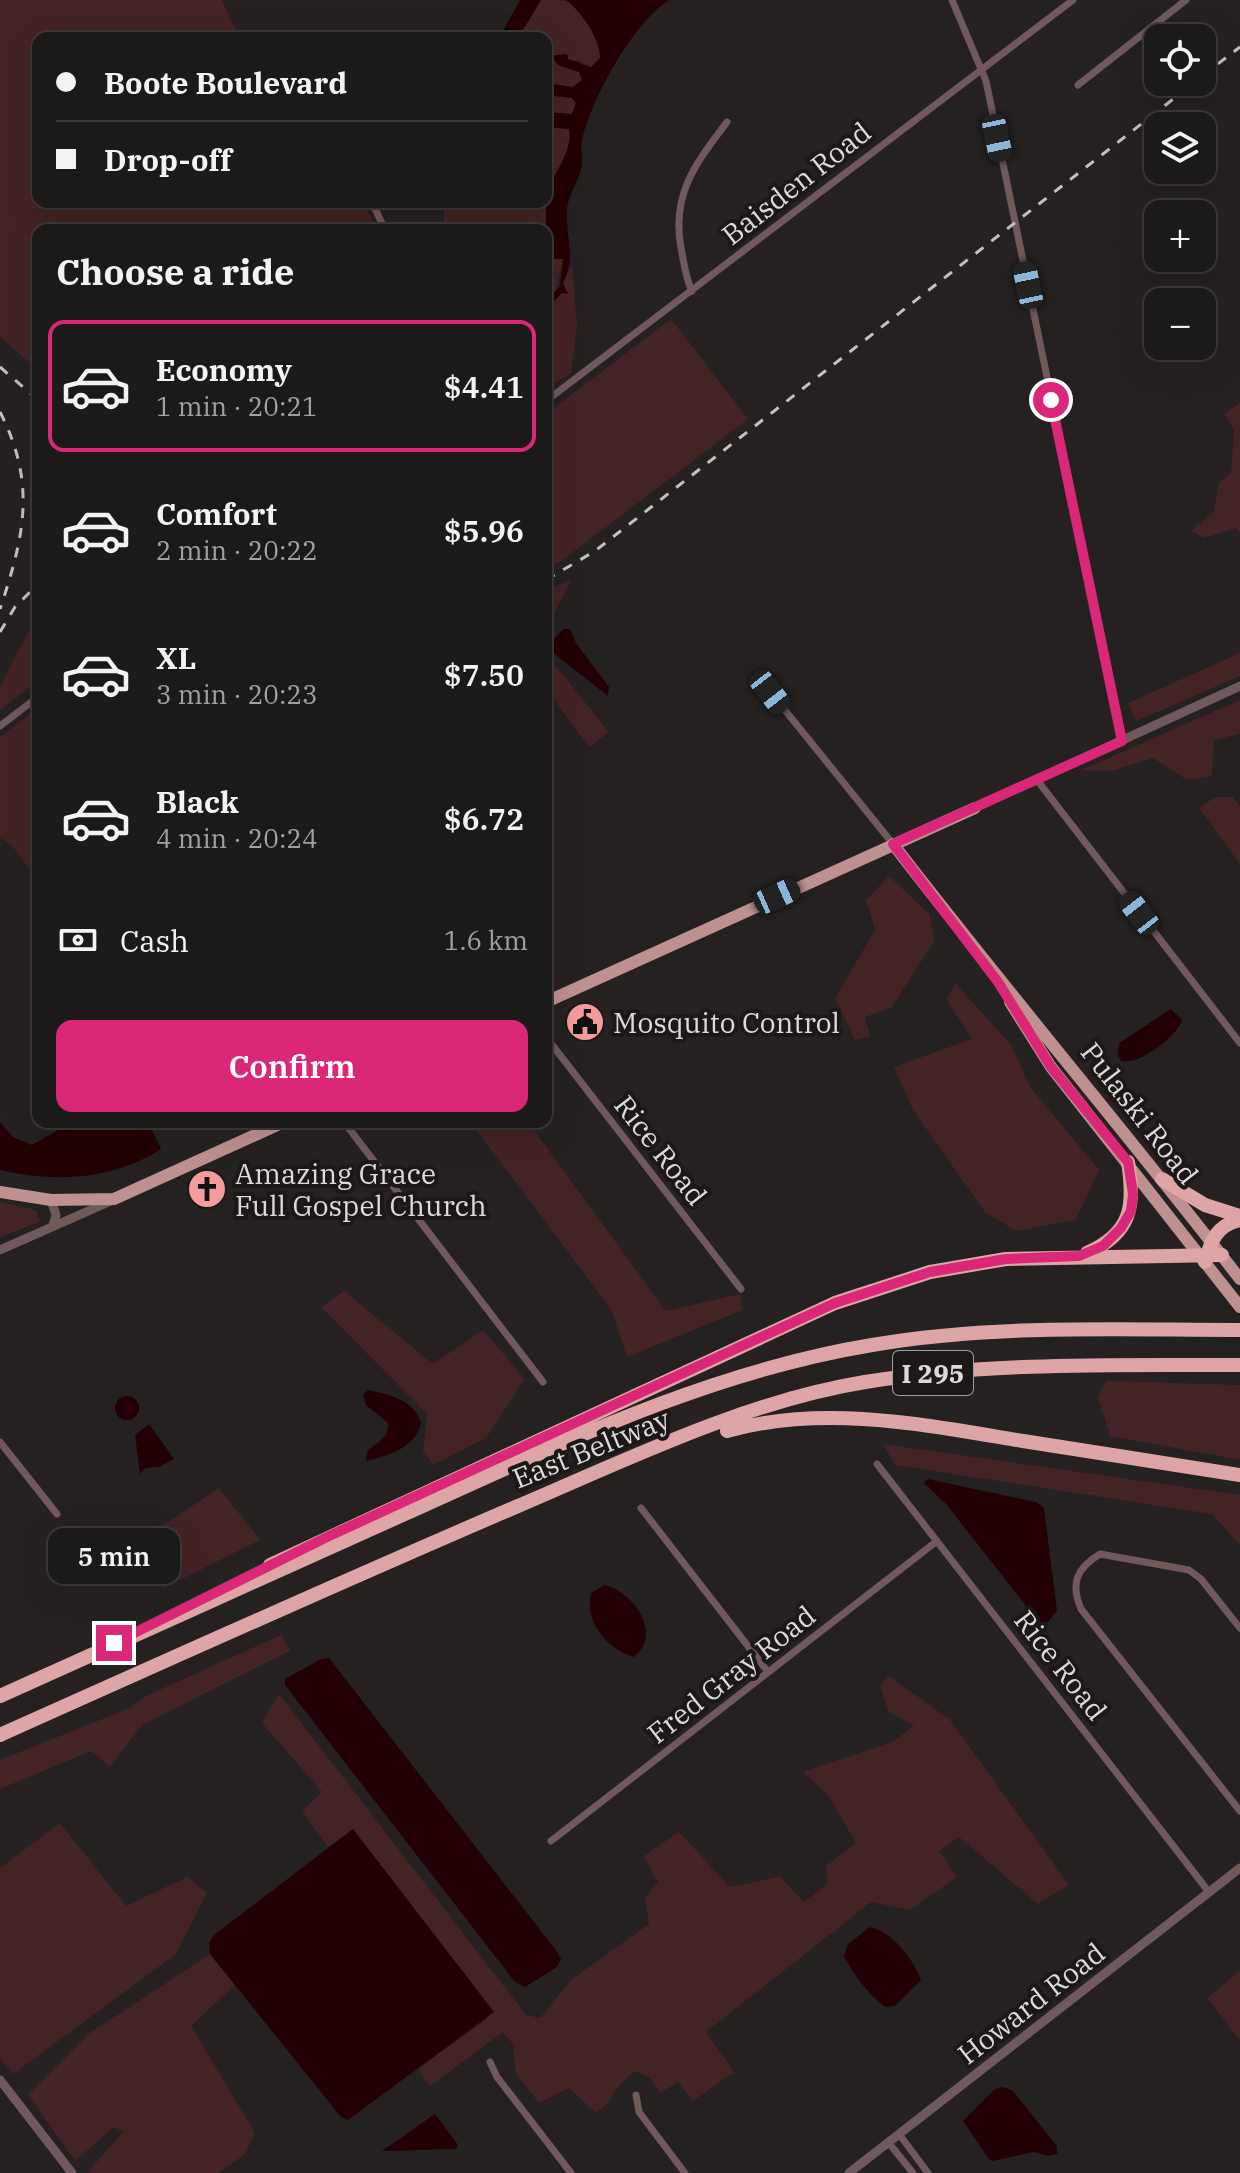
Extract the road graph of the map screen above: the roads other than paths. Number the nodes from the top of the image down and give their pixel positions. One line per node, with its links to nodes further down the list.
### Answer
1 (952, 0): 4 (street)
2 (1073, 0): 4 (street, Baisden Road)
3 (1186, 0): 5 (street)
4 (982, 72): 7 (street, Baisden Road); 13 (street)
5 (1078, 85)
6 (727, 122): 7 (street)
7 (692, 291): 8 (street, Baisden Road)
8 (552, 396)
9 (759, 678): 16 (street, Pulaski Road)
10 (1240, 686): 13 (street)
11 (32, 702): 12 (street)
12 (0, 726)
13 (1122, 741): 14 (street)
14 (1037, 780): 15 (street); 19 (street)
15 (975, 808): 16 (main road)
16 (893, 844): 17 (main road, Pulaski Road); 18 (main road)
17 (998, 982): 23 (main road, Pulaski Road); 24 (main road, Pulaski Road)
18 (552, 999)
19 (1240, 1043)
20 (552, 1045): 34 (street, Rice Road)
21 (271, 1128): 26 (main road)
22 (349, 1128): 38 (street)
23 (1128, 1162): 31 (main road, Pulaski Road); 32 (highway)
24 (1162, 1179): 28 (highway); 31 (main road, Pulaski Road)
25 (0, 1192): 27 (main road)
26 (114, 1199): 27 (main road); 29 (street)
27 (51, 1200): 29 (street)
28 (1240, 1218): 31 (highway)
29 (53, 1226): 30 (street)
30 (0, 1250)
31 (1209, 1254): 32 (highway); 33 (main road, Pulaski Road); 35 (main road, Pulaski Road)
32 (1079, 1256): 47 (highway)
33 (1240, 1279)
34 (741, 1289)
35 (1240, 1307)
36 (1240, 1330): 47 (highway, East Beltway / I 295)
37 (1240, 1365): 40 (highway, East Beltway / I 295)
38 (543, 1382)
39 (0, 1442): 44 (street)
40 (638, 1455): 42 (highway); 50 (highway, East Beltway / I 295)
41 (877, 1464): 45 (street, Rice Road)
42 (1240, 1475)
43 (641, 1508): 48 (street)
44 (57, 1514)
45 (937, 1541): 48 (street, Fred Gray Road); 54 (street, Rice Road)
46 (1240, 1628): 51 (street)
47 (86, 1658): 49 (highway, East Beltway / I 295)
48 (768, 1672): 52 (street, Fred Gray Road)
49 (0, 1696)
50 (0, 1735)
51 (1240, 1811)
52 (551, 1841)
53 (1240, 1868): 54 (street, Howard Road)
54 (1209, 1892): 58 (street, Howard Road)
55 (490, 2062): 61 (street)
56 (0, 2080): 60 (street)
57 (636, 2095): 62 (street)
58 (899, 2134): 59 (street, Howard Road); 65 (street)
59 (888, 2142): 63 (street, Howard Road); 64 (street)
60 (72, 2173)
61 (571, 2173)
62 (685, 2173)
63 (849, 2173)
64 (913, 2173)
65 (928, 2173)

